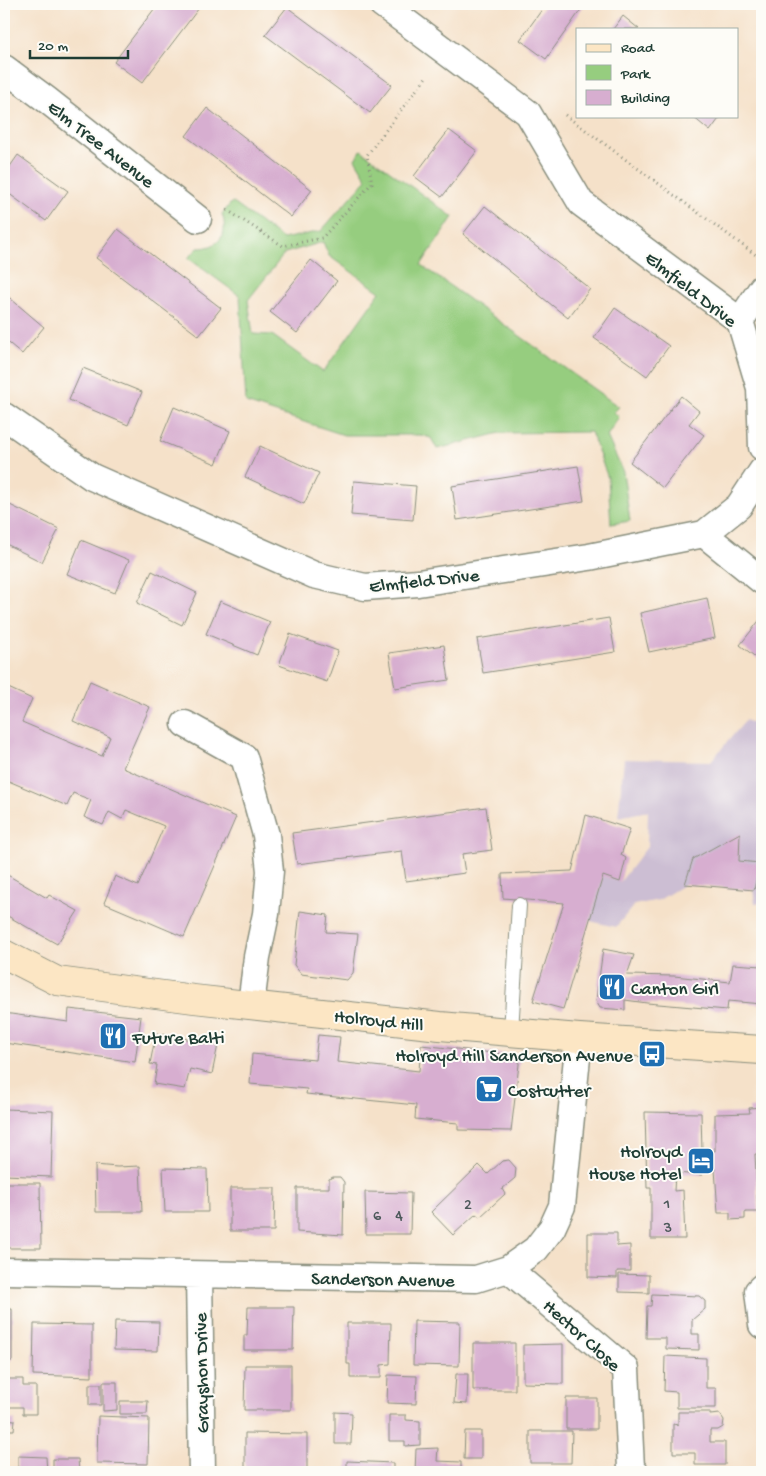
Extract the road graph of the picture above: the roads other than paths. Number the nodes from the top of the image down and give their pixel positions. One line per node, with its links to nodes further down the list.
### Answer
1 (382, 4): 5 (street, Elmfield Drive)
2 (4, 68): 3 (street, Elm Tree Avenue)
3 (198, 220)
4 (762, 288): 5 (street)
5 (740, 321): 7 (street, Elmfield Drive)
6 (4, 416): 9 (street, Elmfield Drive)
7 (762, 447)
8 (762, 471): 9 (street, Elmfield Drive)
9 (704, 534): 10 (street)
10 (762, 581)
11 (185, 724): 14 (street)
12 (520, 905): 15 (lane)
13 (4, 954): 14 (main road, Holroyd Hill)
14 (251, 1005): 15 (main road, Holroyd Hill)
15 (510, 1031): 16 (main road, Holroyd Hill)
16 (579, 1038): 17 (main road, Holroyd Hill); 18 (street, Sanderson Avenue)
17 (762, 1050)
18 (508, 1269): 20 (street, Sanderson Avenue); 24 (street, Hector Close)
19 (4, 1270): 20 (street, Sanderson Avenue)
20 (199, 1275): 23 (street, Grayshon Drive)
21 (760, 1289): 22 (street)
22 (762, 1325)
23 (202, 1472)
24 (635, 1472)

